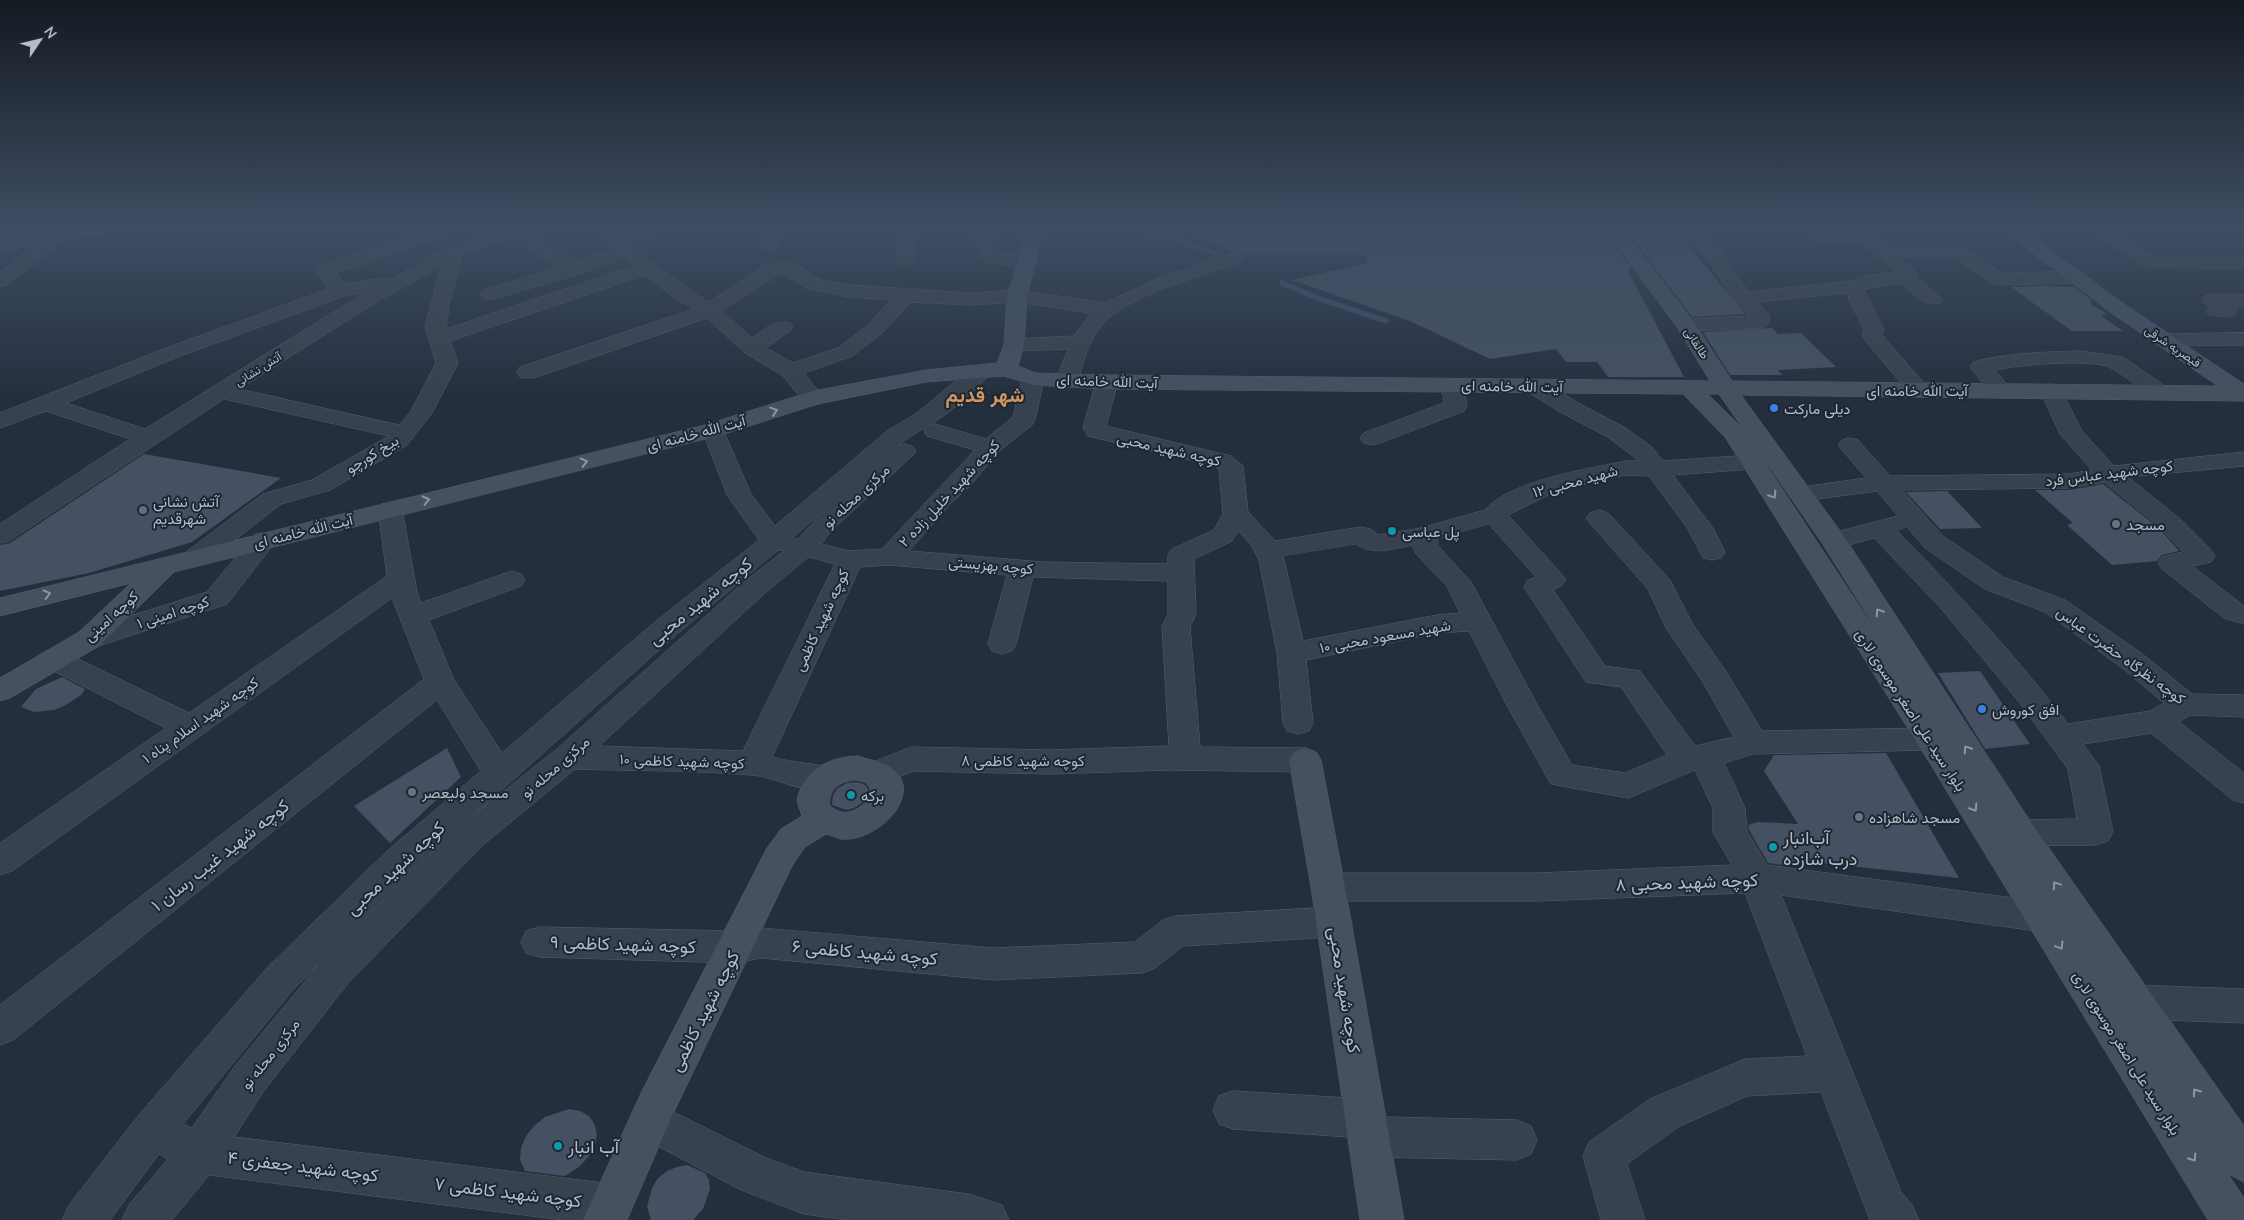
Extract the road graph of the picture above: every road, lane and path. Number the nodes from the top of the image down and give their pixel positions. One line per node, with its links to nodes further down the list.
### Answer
1 (335, 284): 18 (street)
2 (385, 284): 18 (street)
3 (397, 284): 51 (street, آتش نشانی)
4 (448, 284): 30 (street, بیخ کورچو)
5 (524, 284): 19 (street)
6 (600, 284): 30 (street)
7 (669, 284): 26 (street)
8 (749, 284): 26 (street)
9 (813, 284): 20 (street)
10 (1021, 284): 21 (main road)
11 (1164, 284): 25 (street)
12 (1655, 284): 27 (main road, طالقانی)
13 (1733, 284): 22 (street)
14 (1860, 284): 17 (street)
15 (1913, 284): 23 (street)
16 (2086, 284): 32 (main road, قیصریه شرقی)
17 (1854, 286): 22 (street); 47 (street)
18 (340, 291): 54 (street)
19 (490, 294)
20 (906, 296): 21 (street); 37 (street)
21 (1017, 296): 25 (street); 34 (main road)
22 (1742, 298): 27 (street)
23 (1932, 299)
24 (2244, 301): 29 (street)
25 (1107, 309): 33 (street)
26 (710, 310): 35 (street); 38 (street)
27 (1686, 325): 46 (main road, طالقانی)
28 (783, 327): 35 (street)
29 (2244, 330)
30 (439, 338): 59 (street, بیخ کورچو)
31 (2244, 339): 32 (street)
32 (2164, 340): 52 (main road, قیصریه شرقی)
33 (1082, 342): 34 (street); 41 (street)
34 (1014, 344): 36 (main road)
35 (751, 348): 37 (street)
36 (1006, 369): 39 (main road, آیت الله خامنه ای); 40 (main road, آیت الله خامنه ای)
37 (791, 371): 53 (street)
38 (528, 372)
39 (979, 373): 53 (main road, آیت الله خامنه ای); 56 (street, مرکزی محله نو)
40 (1033, 379): 41 (main road, آیت الله خامنه ای); 63 (street, کوچه شهید خلیل زاده ۲)
41 (1067, 380): 42 (main road, آیت الله خامنه ای)
42 (1107, 382): 43 (main road, آیت الله خامنه ای); 72 (street, کوچه شهید محبی)
43 (1453, 386): 44 (main road, آیت الله خامنه ای); 61 (street)
44 (1536, 387): 45 (main road, آیت الله خامنه ای); 66 (street)
45 (1690, 388): 46 (main road, آیت الله خامنه ای); 57 (main road, بلوار سید علی اصغر موسوی لاری)
46 (1726, 388): 47 (main road, آیت الله خامنه ای); 57 (main road, بلوار سید علی اصغر موسوی لاری)
47 (1920, 390): 48 (main road, آیت الله خامنه ای)
48 (2001, 391): 49 (main road, آیت الله خامنه ای); 50 (street)
49 (2051, 391): 50 (main road, آیت الله خامنه ای); 67 (street)
50 (2157, 391): 52 (main road, آیت الله خامنه ای)
51 (221, 392): 59 (street); 60 (street, آتش نشانی)
52 (2243, 393)
53 (813, 398): 58 (main road, آیت الله خامنه ای, one-way to 53)
54 (45, 403): 55 (street); 60 (street)
55 (0, 421)
56 (930, 424): 63 (street); 82 (street, مرکزی محله نو)
57 (1739, 424): 65 (main road, بلوار سید علی اصغر موسوی لاری); 69 (main road, بلوار سید علی اصغر موسوی لاری)
58 (713, 430): 70 (main road, آیت الله خامنه ای, one-way to 58); 82 (street)
59 (404, 433): 86 (street, بیخ کورچو)
60 (148, 438): 74 (street, آتش نشانی)
61 (1372, 438)
62 (1850, 445): 68 (street, کوچه نظرگاه حضرت عباس)
63 (990, 446): 85 (street, کوچه شهید خلیل زاده ۲)
64 (2244, 459): 67 (street, کوچه شهید عباس فرد)
65 (1752, 462): 66 (street, شهید محبی ۱۲); 109 (main road, بلوار سید علی اصغر موسوی لاری, one-way to 109)
66 (1655, 469): 73 (street, شهید محبی ۱۲); 84 (street)
67 (2109, 474): 68 (street, کوچه شهید عباس فرد); 94 (street)
68 (1883, 483): 69 (street, کوچه شهید عباس فرد); 76 (street, کوچه نظرگاه حضرت عباس)
69 (1802, 494): 81 (main road, بلوار سید علی اصغر موسوی لاری)
70 (390, 509): 80 (main road, آیت الله خامنه ای); 91 (street)
71 (0, 513): 74 (street)
72 (1236, 514): 83 (street); 90 (street)
73 (1494, 515): 79 (street, شهید محبی ۱۲); 113 (street)
74 (27, 518): 78 (street, آتش نشانی)
75 (1599, 518): 110 (street)
76 (1914, 518): 77 (street); 103 (street, کوچه نظرگاه حضرت عباس)
77 (1880, 529): 81 (street); 108 (street)
78 (0, 535)
79 (1424, 535): 83 (street, شهید محبی ۱۲); 96 (street)
80 (263, 541): 86 (main road, آیت الله خامنه ای); 97 (street, کوچه امینی ۱)
81 (1834, 541): 121 (main road, بلوار سید علی اصغر موسوی لاری, one-way to 81)
82 (789, 544): 87 (street, کوچه بهزیستی); 111 (street, مرکزی محله نو); 116 (street, کوچه شهید محبی)
83 (1268, 550): 99 (street)
84 (1712, 552)
85 (889, 557): 87 (street, کوچه بهزیستی); 89 (street, کوچه بهزیستی)
86 (194, 558): 88 (main road, آیت الله خامنه ای)
87 (850, 558): 115 (street, کوچه شهید کاظمی)
88 (166, 565): 93 (main road, آیت الله خامنه ای, one-way to 88); 97 (main road, کوچه امینی)
89 (1022, 568): 90 (street, کوچه بهزیستی); 98 (street)
90 (1180, 573): 112 (street)
91 (400, 580): 95 (street); 107 (street, کوچه شهید اسلام پناه ۱)
92 (512, 580): 95 (street)
93 (0, 607)
94 (2244, 615)
95 (413, 616): 101 (street)
96 (1479, 621): 99 (street, شهید مسعود محبی ۱۰); 113 (street)
97 (89, 639): 100 (main road, کوچه امینی)
98 (1002, 644)
99 (1291, 653): 106 (street)
100 (54, 660): 102 (main road, کوچه امینی); 107 (street)
101 (440, 682): 116 (street); 131 (street, کوچه شهید غیب رسان ۱)
102 (0, 691)
103 (2185, 704): 104 (street, کوچه نظرگاه حضرت عباس); 105 (street)
104 (2244, 706)
105 (2157, 721): 108 (street); 119 (street)
106 (1298, 723)
107 (190, 727): 122 (street, کوچه شهید اسلام پناه ۱)
108 (2060, 736): 121 (street)
109 (1930, 739): 110 (street); 125 (main road, بلوار سید علی اصغر موسوی لاری, one-way to 125)
110 (1753, 743): 113 (street)
111 (568, 757): 115 (street, کوچه شهید کاظمی ۱۰); 140 (street, مرکزی محله نو)
112 (1167, 758): 114 (street, کوچه شهید کاظمی ۸); 117 (street, کوچه شهید کاظمی ۸)
113 (1696, 758): 123 (street)
114 (1305, 760): 124 (main road, کوچه شهید محبی)
115 (753, 763): 118 (street, کوچه شهید کاظمی ۱۰)
116 (499, 773): 138 (street, کوچه شهید محبی)
117 (877, 773): 118 (main road); 120 (main road)
118 (825, 778): 120 (main road)
119 (2244, 791)
120 (824, 820): 128 (main road, کوچه شهید کاظمی)
121 (2020, 833): 129 (main road, بلوار سید علی اصغر موسوی لاری, one-way to 121)
122 (0, 861)
123 (1758, 878): 124 (street, کوچه شهید محبی ۸); 125 (street, کوچه شهید محبی ۸); 134 (street)
124 (1328, 887): 126 (main road, کوچه شهید محبی)
125 (2043, 917): 132 (main road, بلوار سید علی اصغر موسوی لاری, one-way to 132)
126 (1334, 922): 128 (street, کوچه شهید کاظمی ۶); 137 (main road, کوچه شهید محبی)
127 (540, 942): 128 (street, کوچه شهید کاظمی ۹)
128 (736, 947): 136 (main road, کوچه شهید کاظمی)
129 (2134, 1002): 130 (street); 133 (main road, بلوار سید علی اصغر موسوی لاری)
130 (2244, 1006)
131 (0, 1028)
132 (2112, 1031): 133 (main road); 150 (main road, بلوار سید علی اصغر موسوی لاری, one-way to 150)
133 (2156, 1034): 141 (main road, بلوار سید علی اصغر موسوی لاری, one-way to 133)
134 (1835, 1073): 148 (street); 149 (street)
135 (1233, 1110): 137 (street)
136 (650, 1120): 143 (main road, کوچه شهید کاظمی); 146 (street)
137 (1368, 1128): 139 (street); 147 (main road, کوچه شهید محبی)
138 (152, 1130): 140 (street, کوچه شهید جعفری ۴); 144 (street, کوچه شهید محبی)
139 (1517, 1140)
140 (200, 1153): 142 (street, کوچه شهید جعفری ۴); 145 (street, مرکزی محله نو)
141 (2244, 1161)
142 (405, 1179): 143 (street, کوچه شهید کاظمی ۷)
143 (608, 1213)
144 (84, 1220)
145 (144, 1220)
146 (987, 1220)
147 (1382, 1220)
148 (1623, 1220)
149 (1897, 1220)
150 (2233, 1220)

